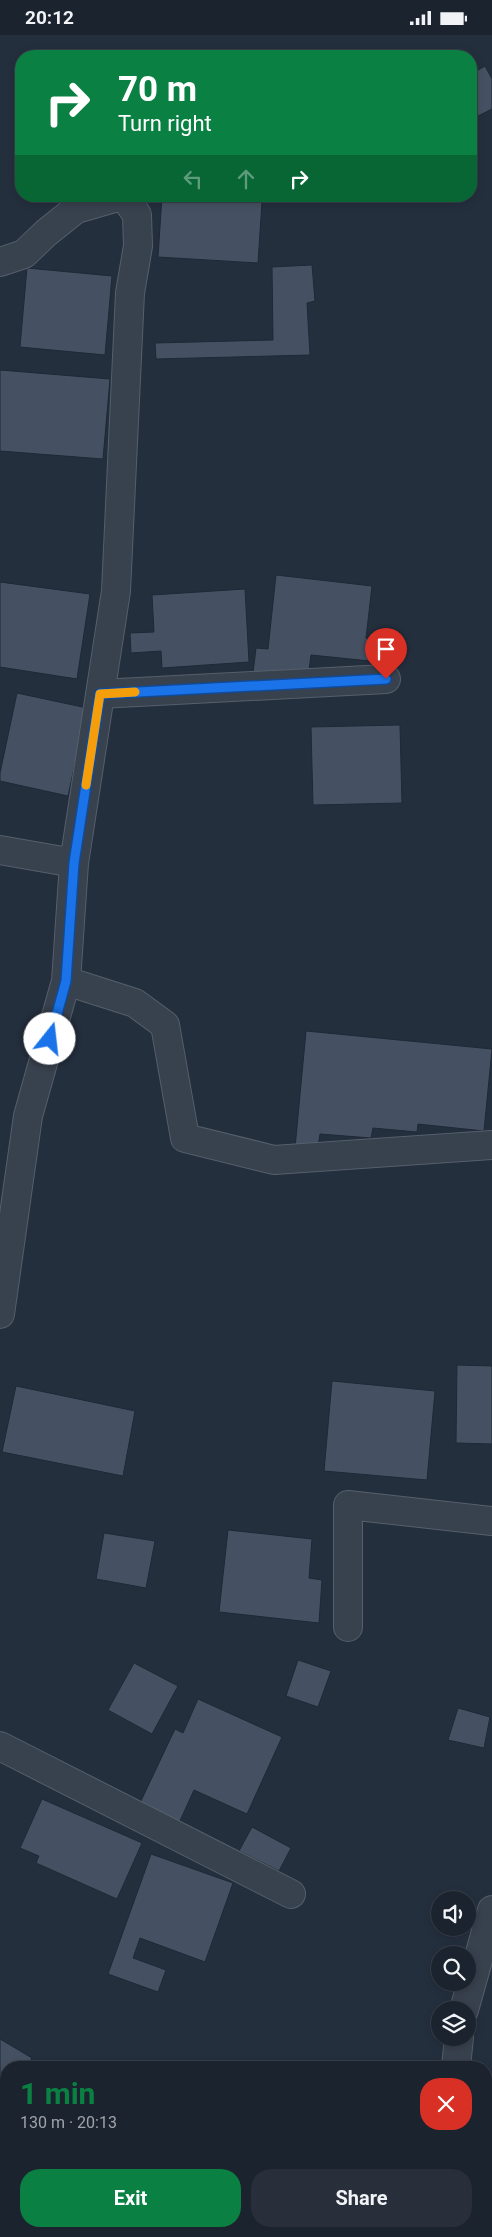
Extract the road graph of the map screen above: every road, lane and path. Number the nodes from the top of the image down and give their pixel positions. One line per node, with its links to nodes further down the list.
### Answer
1 (101, 202): 3 (street)
2 (127, 202): 5 (street)
3 (0, 262)
4 (386, 679): 5 (street)
5 (100, 694): 7 (street)
6 (0, 850): 7 (street)
7 (74, 863): 8 (street)
8 (66, 981): 9 (street); 10 (street)
9 (492, 1145)
10 (0, 1314)
11 (492, 1521): 12 (street)
12 (348, 1627)
13 (0, 1746): 14 (street)
14 (291, 1894)
15 (492, 1910): 16 (street)
16 (467, 2001)
17 (458, 2046): 18 (street)
18 (457, 2061)

